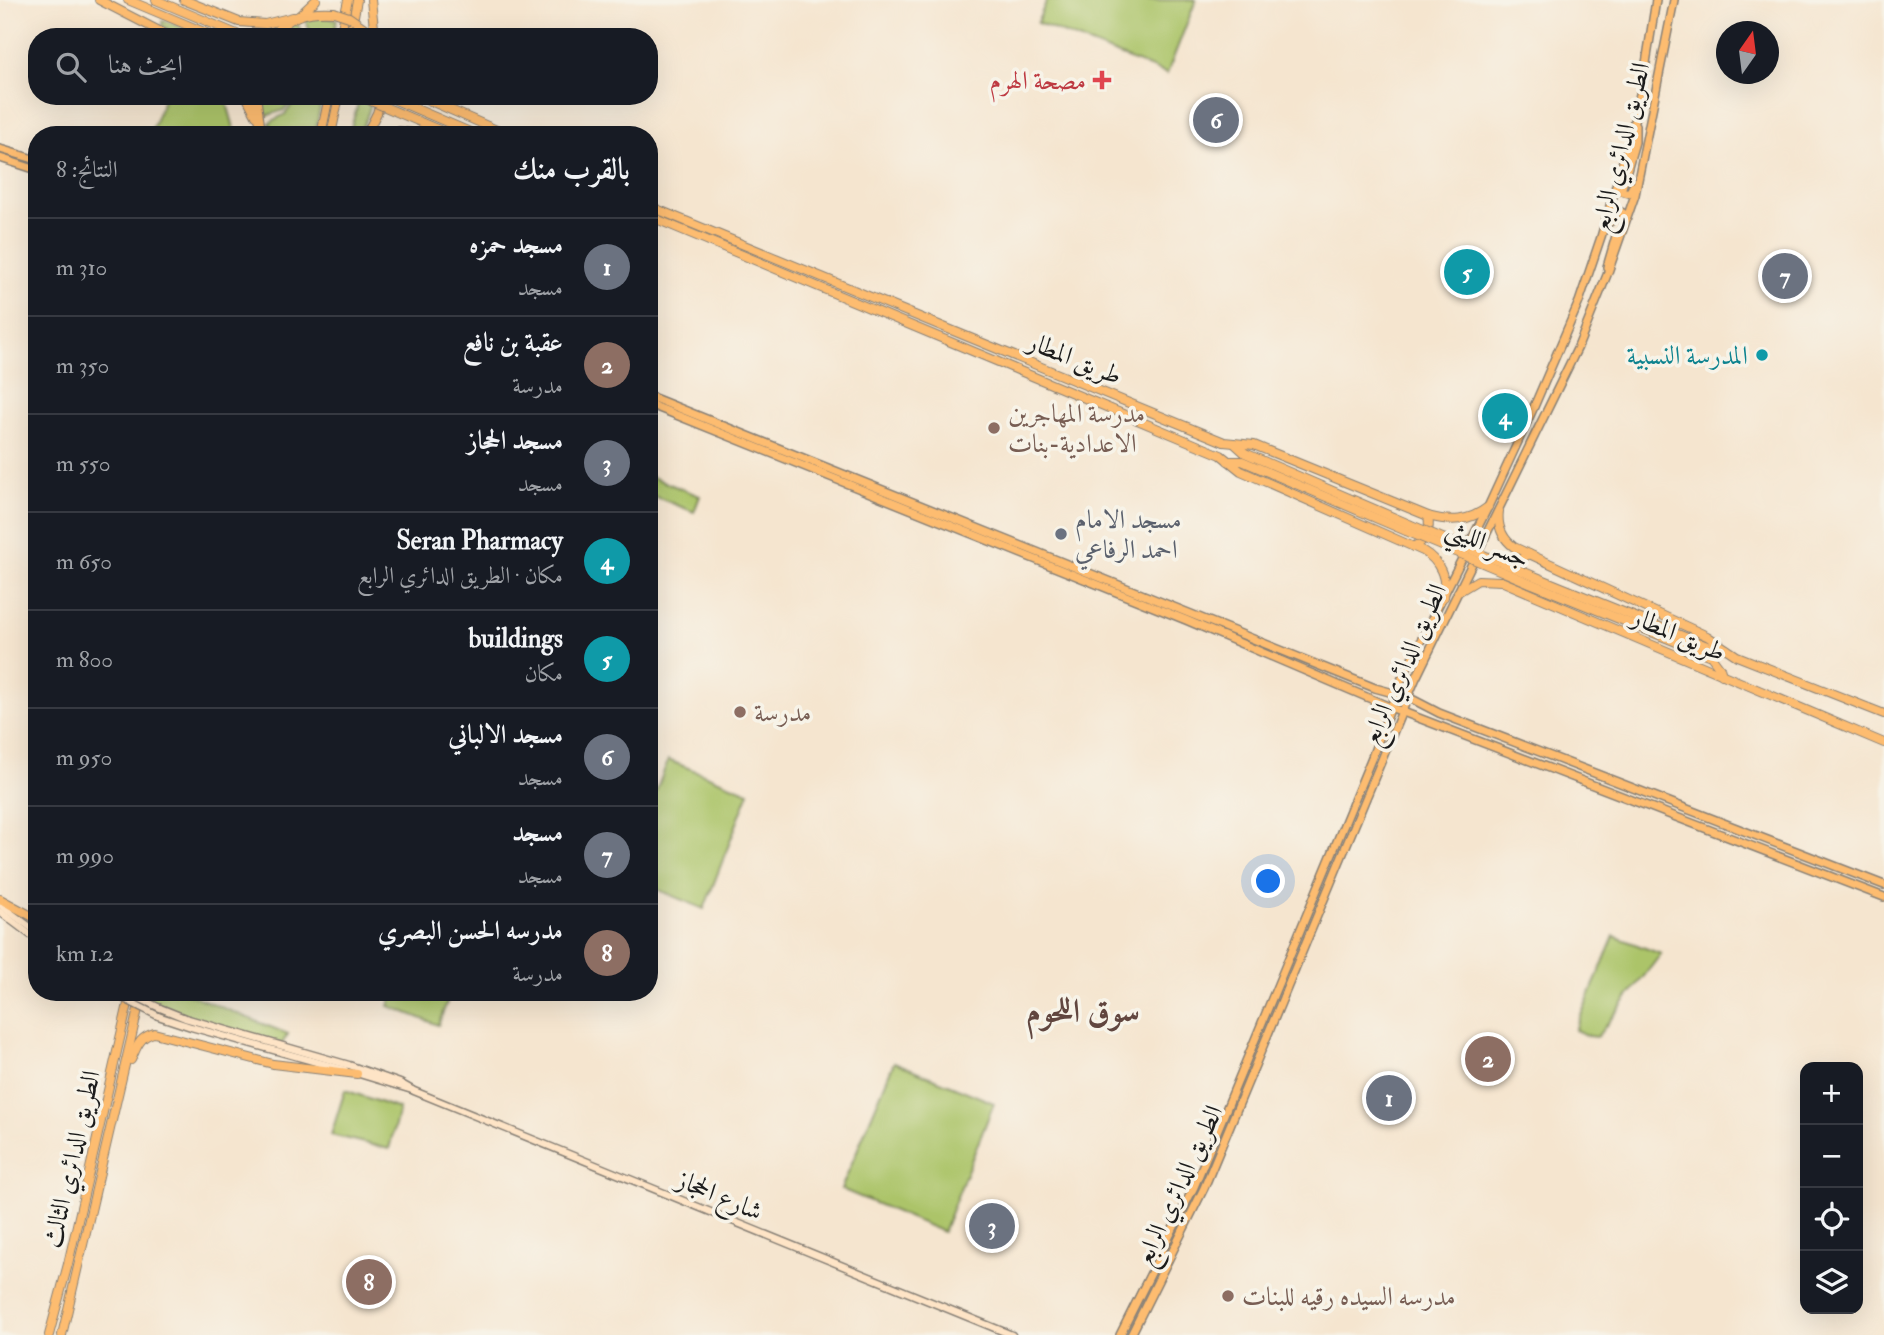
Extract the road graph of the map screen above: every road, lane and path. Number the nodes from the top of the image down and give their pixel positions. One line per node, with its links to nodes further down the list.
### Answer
1 (99, 0): 12 (highway)
2 (128, 0): 13 (highway)
3 (156, 0): 14 (highway)
4 (184, 0): 11 (highway)
5 (316, 0): 11 (highway)
6 (348, 0): 16 (highway)
7 (357, 0): 17 (highway)
8 (371, 0): 19 (highway)
9 (1656, 0): 28 (main road, الطريق الدائري الرابع)
10 (1674, 0): 37 (main road, الطريق الدائري الرابع)
11 (297, 16): 15 (highway); 18 (highway, bridge)
12 (153, 28)
13 (195, 28)
14 (223, 28)
15 (279, 28)
16 (343, 28)
17 (352, 28)
18 (365, 28)
19 (373, 28)
20 (250, 105): 29 (highway)
21 (257, 105): 29 (highway)
22 (327, 105): 30 (highway)
23 (336, 105): 31 (highway)
24 (380, 105): 33 (highway, bridge)
25 (380, 105): 32 (highway)
26 (405, 105): 34 (highway)
27 (440, 105): 35 (highway)
28 (1634, 121): 37 (main road); 43 (main road, الطريق الدائري الرابع)
29 (260, 124)
30 (323, 126)
31 (333, 126)
32 (370, 126)
33 (430, 126)
34 (456, 126)
35 (487, 126)
36 (0, 149): 38 (main road)
37 (1644, 156): 44 (main road, الطريق الدائري الرابع)
38 (28, 157)
39 (0, 158): 40 (main road)
40 (28, 167)
41 (658, 209): 47 (highway, طريق المطار)
42 (658, 220): 48 (highway, طريق المطار)
43 (1593, 262): 44 (main road); 49 (main road, الطريق الدائري الرابع)
44 (1607, 275): 50 (main road, الطريق الدائري الرابع)
45 (658, 400): 60 (main road)
46 (658, 408): 63 (main road)
47 (1235, 444): 51 (highway, طريق المطار); 57 (highway, جسر الليثي, bridge)
48 (1228, 461): 52 (highway, طريق المطار); 58 (highway, جسر الليثي, bridge)
49 (1488, 507): 51 (highway, طريق المطار); 56 (main road, الطريق الدائري الرابع)
50 (1499, 511): 53 (highway, طريق المطار); 55 (main road, الطريق الدائري الرابع)
51 (1428, 516): 52 (highway)
52 (1413, 547): 56 (highway, طريق المطار)
53 (1529, 554): 54 (highway); 57 (highway, طريق المطار)
54 (1512, 586): 55 (highway, طريق المطار); 58 (highway, طريق المطار)
55 (1458, 592): 62 (main road, الطريق الدائري الرابع)
56 (1444, 597): 59 (main road, الطريق الدائري الرابع)
57 (1726, 649): 66 (highway, طريق المطار)
58 (1722, 675): 68 (highway, طريق المطار)
59 (1402, 678): 60 (main road); 61 (main road, الطريق الدائري الرابع)
60 (1375, 688): 61 (main road)
61 (1395, 693): 62 (main road); 64 (main road, الطريق الدائري الرابع)
62 (1408, 697): 65 (main road, الطريق الدائري الرابع); 69 (main road)
63 (1372, 699): 64 (main road); 67 (main road)
64 (1390, 706): 65 (main road); 67 (main road, الطريق الدائري الرابع)
65 (1403, 711): 70 (main road); 91 (main road, الطريق الدائري الرابع)
66 (1884, 714)
67 (1386, 720): 90 (main road, الطريق الدائري الرابع)
68 (1884, 743)
69 (1619, 782): 70 (main road); 71 (main road)
70 (1615, 793): 72 (main road)
71 (1884, 885)
72 (1884, 897)
73 (0, 899): 76 (highway)
74 (0, 905): 77 (main road)
75 (0, 912): 78 (main road)
76 (28, 914)
77 (28, 925)
78 (28, 933)
79 (127, 1001): 87 (highway, الطريق الدائري الثالث)
80 (133, 1001): 83 (main road, شارع الحجاز, bridge)
81 (140, 1001): 85 (highway, الطريق الدائري الثالث)
82 (142, 1001): 83 (main road, شارع الحجاز, bridge)
83 (159, 1012): 84 (main road, شارع الحجاز); 86 (main road, شارع الحجاز)
84 (357, 1074): 85 (highway); 86 (main road, شارع الحجاز)
85 (123, 1078): 88 (highway, الطريق الدائري الثالث)
86 (414, 1091): 89 (main road, شارع الحجاز)
87 (49, 1335)
88 (62, 1335)
89 (1012, 1335)
90 (1120, 1335)
91 (1131, 1335)

